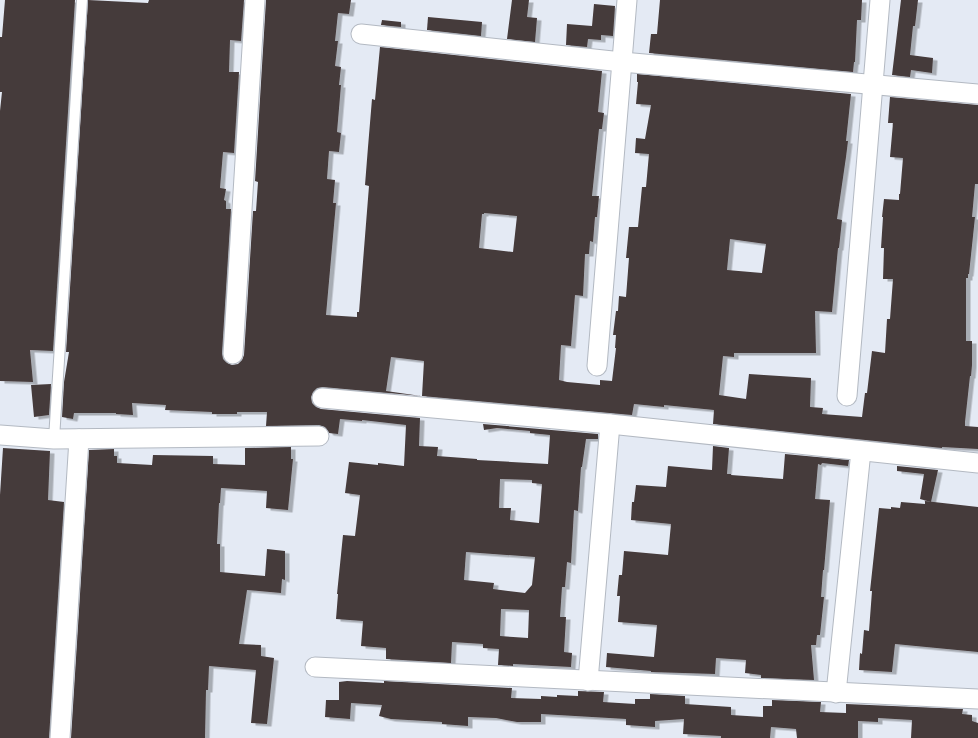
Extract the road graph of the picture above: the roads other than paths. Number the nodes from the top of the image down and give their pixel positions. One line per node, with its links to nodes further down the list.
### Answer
1 (82, 0): 16 (lane)
2 (255, 0): 9 (street)
3 (627, 0): 6 (street)
4 (880, 0): 7 (street)
5 (361, 34): 6 (street)
6 (622, 62): 7 (street); 10 (street)
7 (873, 84): 8 (street); 11 (street)
8 (978, 94)
9 (233, 354)
10 (597, 366)
11 (847, 396)
12 (322, 398): 13 (street)
13 (610, 424): 18 (street); 21 (street)
14 (0, 435): 16 (street)
15 (318, 436): 17 (street)
16 (54, 439): 17 (street)
17 (79, 439): 24 (street)
18 (862, 451): 19 (street); 22 (street)
19 (978, 464)
20 (315, 667): 21 (street)
21 (588, 681): 22 (street)
22 (836, 693): 23 (street)
23 (978, 700)
24 (60, 738)

